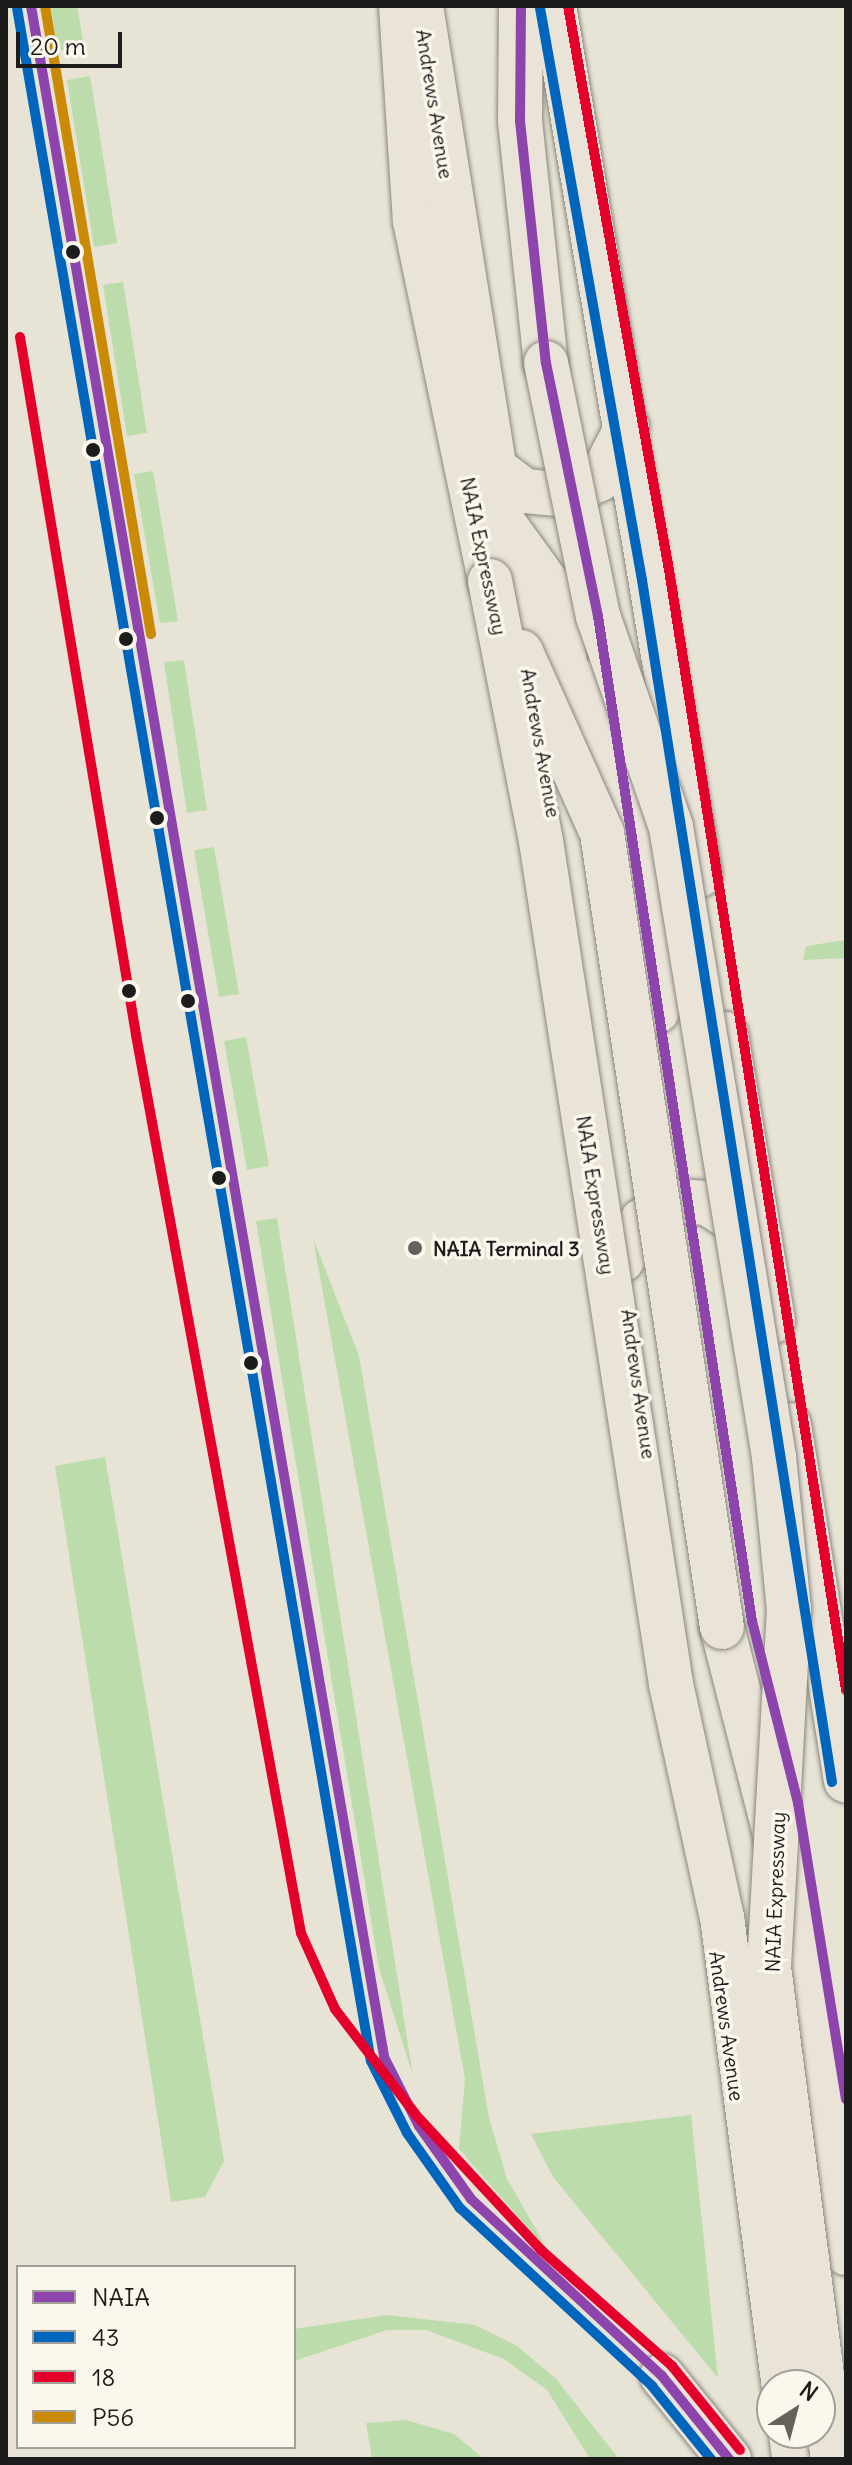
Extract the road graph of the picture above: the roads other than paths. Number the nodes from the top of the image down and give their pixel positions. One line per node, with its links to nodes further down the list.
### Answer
1 (401, 6): 8 (main road, NAIA Expressway)
2 (421, 6): 6 (main road, Andrews Avenue)
3 (521, 6): 9 (main road, NAIA Expressway, bridge)
4 (554, 6): 5 (main road)
5 (627, 427): 6 (main road); 11 (main road)
6 (493, 467): 7 (main road, Andrews Avenue)
7 (501, 519): 10 (main road); 12 (main road, Andrews Avenue)
8 (490, 581): 13 (main road, bridge); 18 (main road, NAIA Expressway, bridge)
9 (598, 616): 13 (main road, bridge); 23 (main road, NAIA Expressway, bridge)
10 (610, 955)
11 (761, 1237): 12 (main road); 14 (main road)
12 (622, 1260): 17 (main road, Andrews Avenue)
13 (737, 1624): 15 (main road); 16 (main road)
14 (846, 1780)
15 (846, 2099)
16 (846, 2253)
17 (775, 2369)
18 (782, 2369)
19 (846, 2370): 22 (main road)
20 (662, 2376): 21 (main road)
21 (729, 2459)
22 (813, 2459)
23 (833, 2459)

